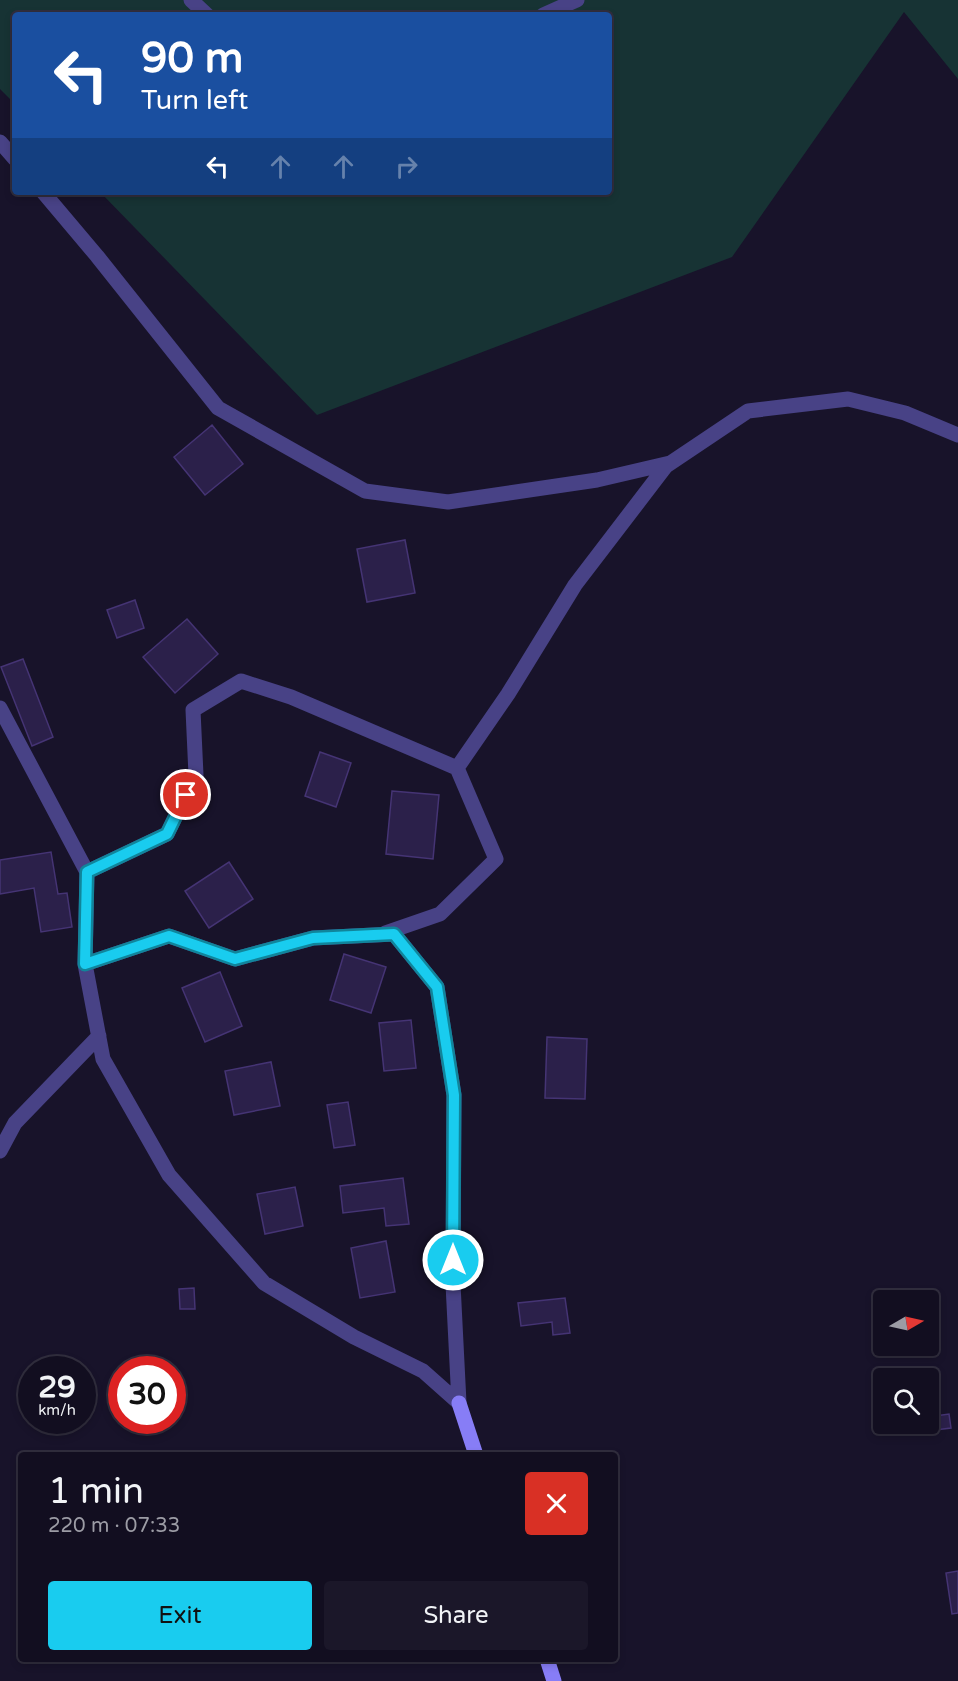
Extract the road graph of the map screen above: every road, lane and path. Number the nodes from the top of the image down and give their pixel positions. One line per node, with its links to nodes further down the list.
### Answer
1 (191, 0): 3 (street)
2 (577, 0): 4 (street)
3 (204, 12)
4 (550, 12)
5 (0, 142): 6 (street)
6 (12, 156)
7 (46, 195): 9 (street)
8 (958, 435): 9 (street)
9 (670, 463): 11 (street)
10 (0, 708): 12 (street)
11 (457, 768): 12 (street); 13 (street)
12 (87, 872): 14 (street)
13 (379, 935): 14 (street); 17 (street)
14 (85, 964): 15 (street)
15 (99, 1036): 16 (street); 17 (street)
16 (0, 1151)
17 (459, 1403): 18 (street)
18 (475, 1452)
19 (548, 1662): 20 (street)
20 (554, 1681)

